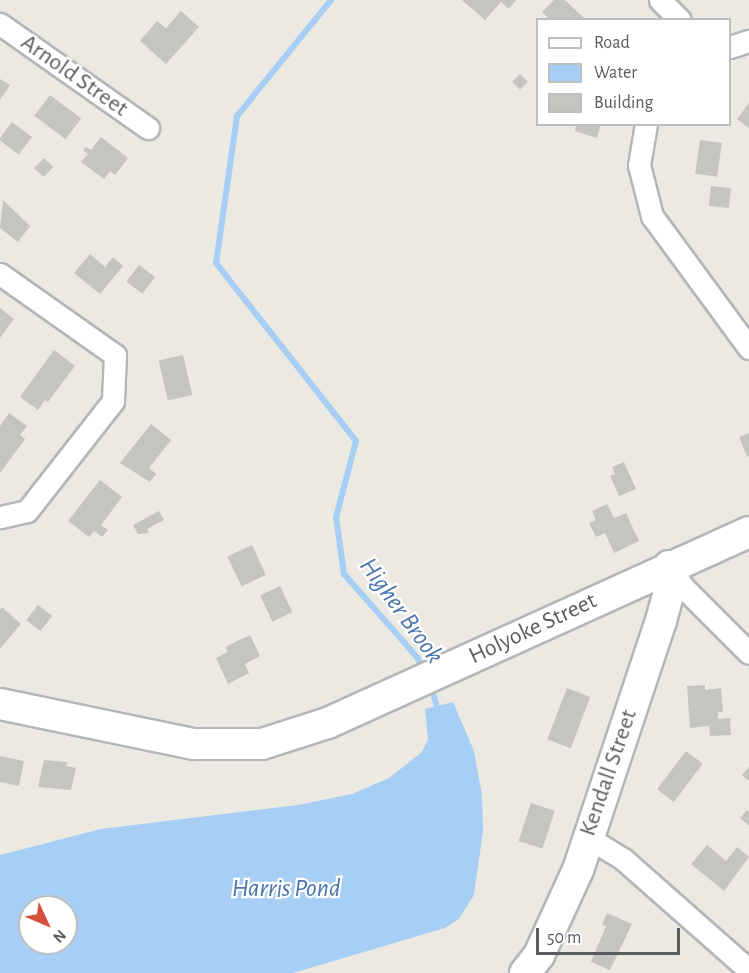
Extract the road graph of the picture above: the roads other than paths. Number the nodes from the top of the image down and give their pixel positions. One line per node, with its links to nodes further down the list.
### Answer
1 (660, 0): 2 (street)
2 (678, 18)
3 (0, 24): 7 (street, Arnold Street)
4 (749, 41): 5 (street)
5 (731, 46)
6 (646, 126): 9 (street)
7 (148, 128)
8 (0, 274): 10 (street)
9 (749, 348)
10 (0, 518)
11 (749, 532): 12 (main road, Holyoke Street)
12 (669, 566): 13 (street); 14 (main road, Holyoke Street); 15 (main road, Kendall Street)
13 (749, 653)
14 (0, 704)
15 (587, 837): 16 (street); 17 (main road, Kendall Street)
16 (749, 970)
17 (525, 973)

